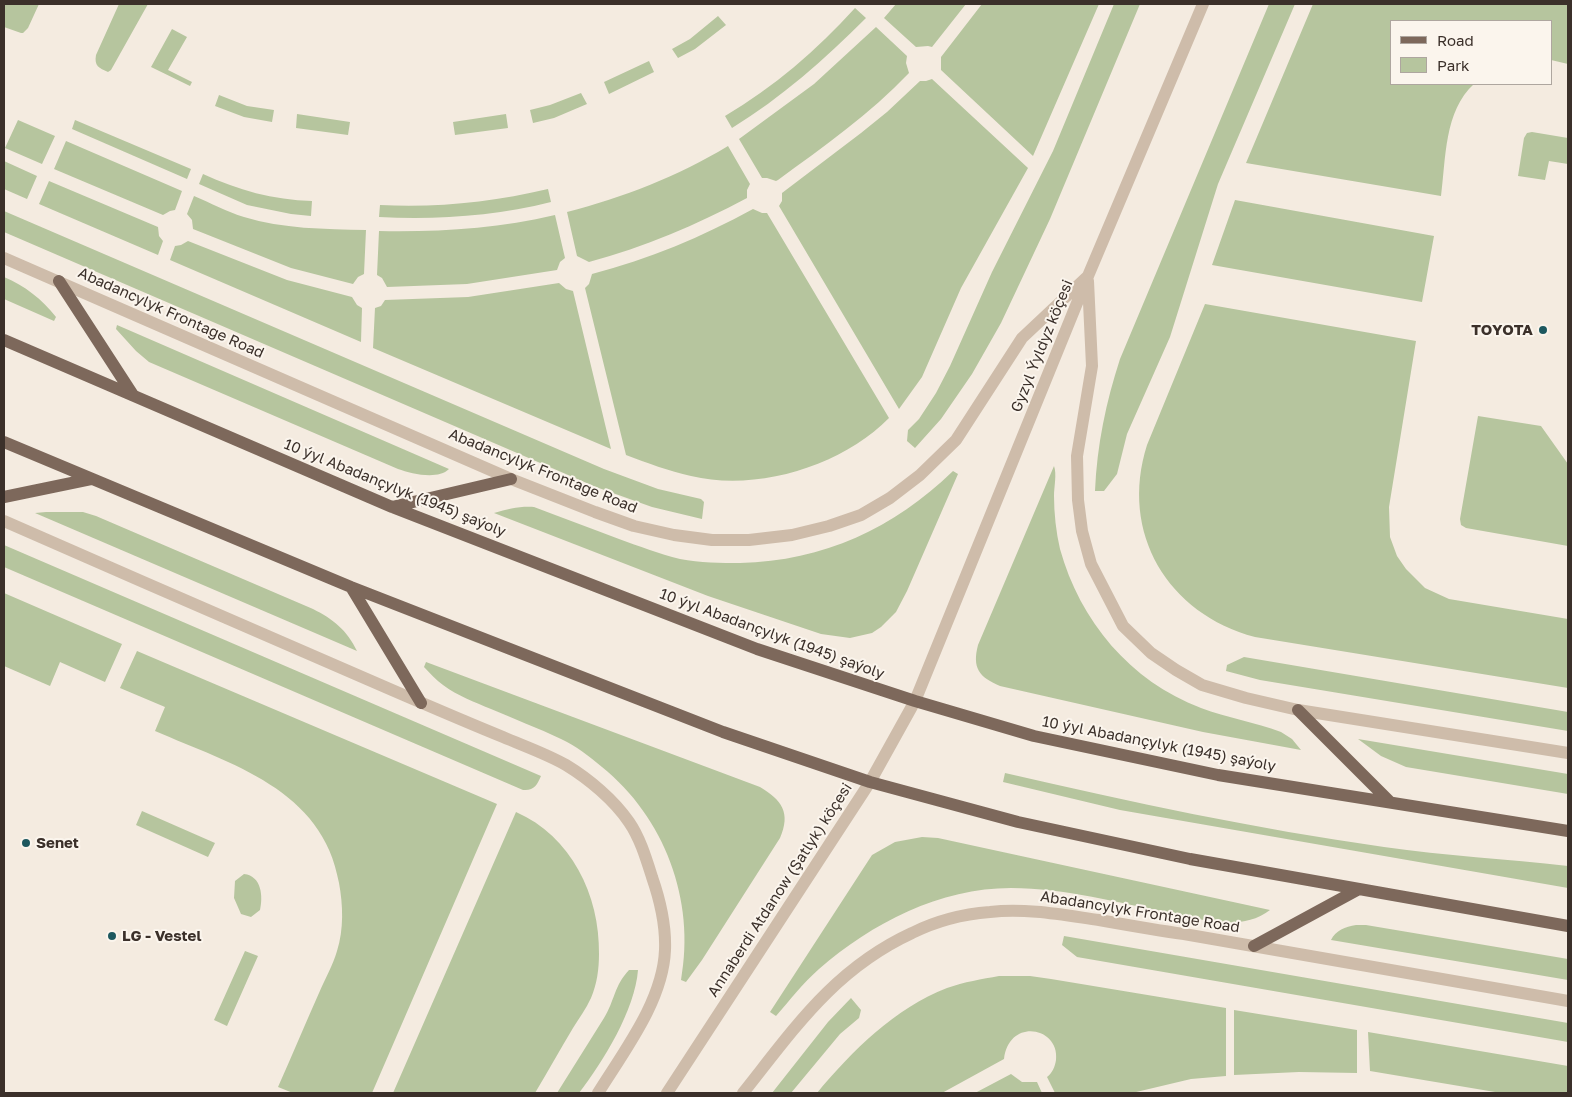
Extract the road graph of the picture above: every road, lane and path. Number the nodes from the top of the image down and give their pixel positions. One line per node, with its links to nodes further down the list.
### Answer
1 (1203, 4): 3 (street, Gyzyl Ýyldyz köçesi)
2 (4, 258): 4 (street, Abadancylyk Frontage Road)
3 (1088, 276): 9 (street, Abadancylyk Frontage Road); 14 (street, Gyzyl Ýyldyz köçesi); 16 (street)
4 (59, 281): 6 (main road); 9 (street, Abadancylyk Frontage Road)
5 (4, 340): 6 (main road, 10 ýyl Abadançylyk (1945) şaýoly)
6 (133, 395): 11 (main road, 10 ýyl Abadançylyk (1945) şaýoly)
7 (4, 442): 8 (main road)
8 (91, 479): 10 (main road); 13 (main road)
9 (511, 479): 11 (main road)
10 (4, 497)
11 (392, 507): 14 (main road, 10 ýyl Abadançylyk (1945) şaýoly)
12 (4, 521): 15 (street)
13 (351, 587): 15 (main road); 18 (main road)
14 (915, 701): 18 (street, Annaberdi Atdanow (Şatlyk) köçesi); 19 (main road, 10 ýyl Abadançylyk (1945) şaýoly)
15 (421, 703): 25 (street)
16 (1298, 710): 17 (street); 19 (main road)
17 (1568, 753)
18 (870, 782): 21 (main road); 26 (street, Annaberdi Atdanow (Şatlyk) köçesi)
19 (1390, 802): 20 (main road, 10 ýyl Abadançylyk (1945) şaýoly)
20 (1568, 831)
21 (1359, 889): 22 (main road); 23 (main road)
22 (1568, 926)
23 (1254, 946): 24 (street, Abadancylyk Frontage Road); 27 (street, Abadancylyk Frontage Road)
24 (1568, 1002)
25 (598, 1093)
26 (667, 1093)
27 (743, 1093)

